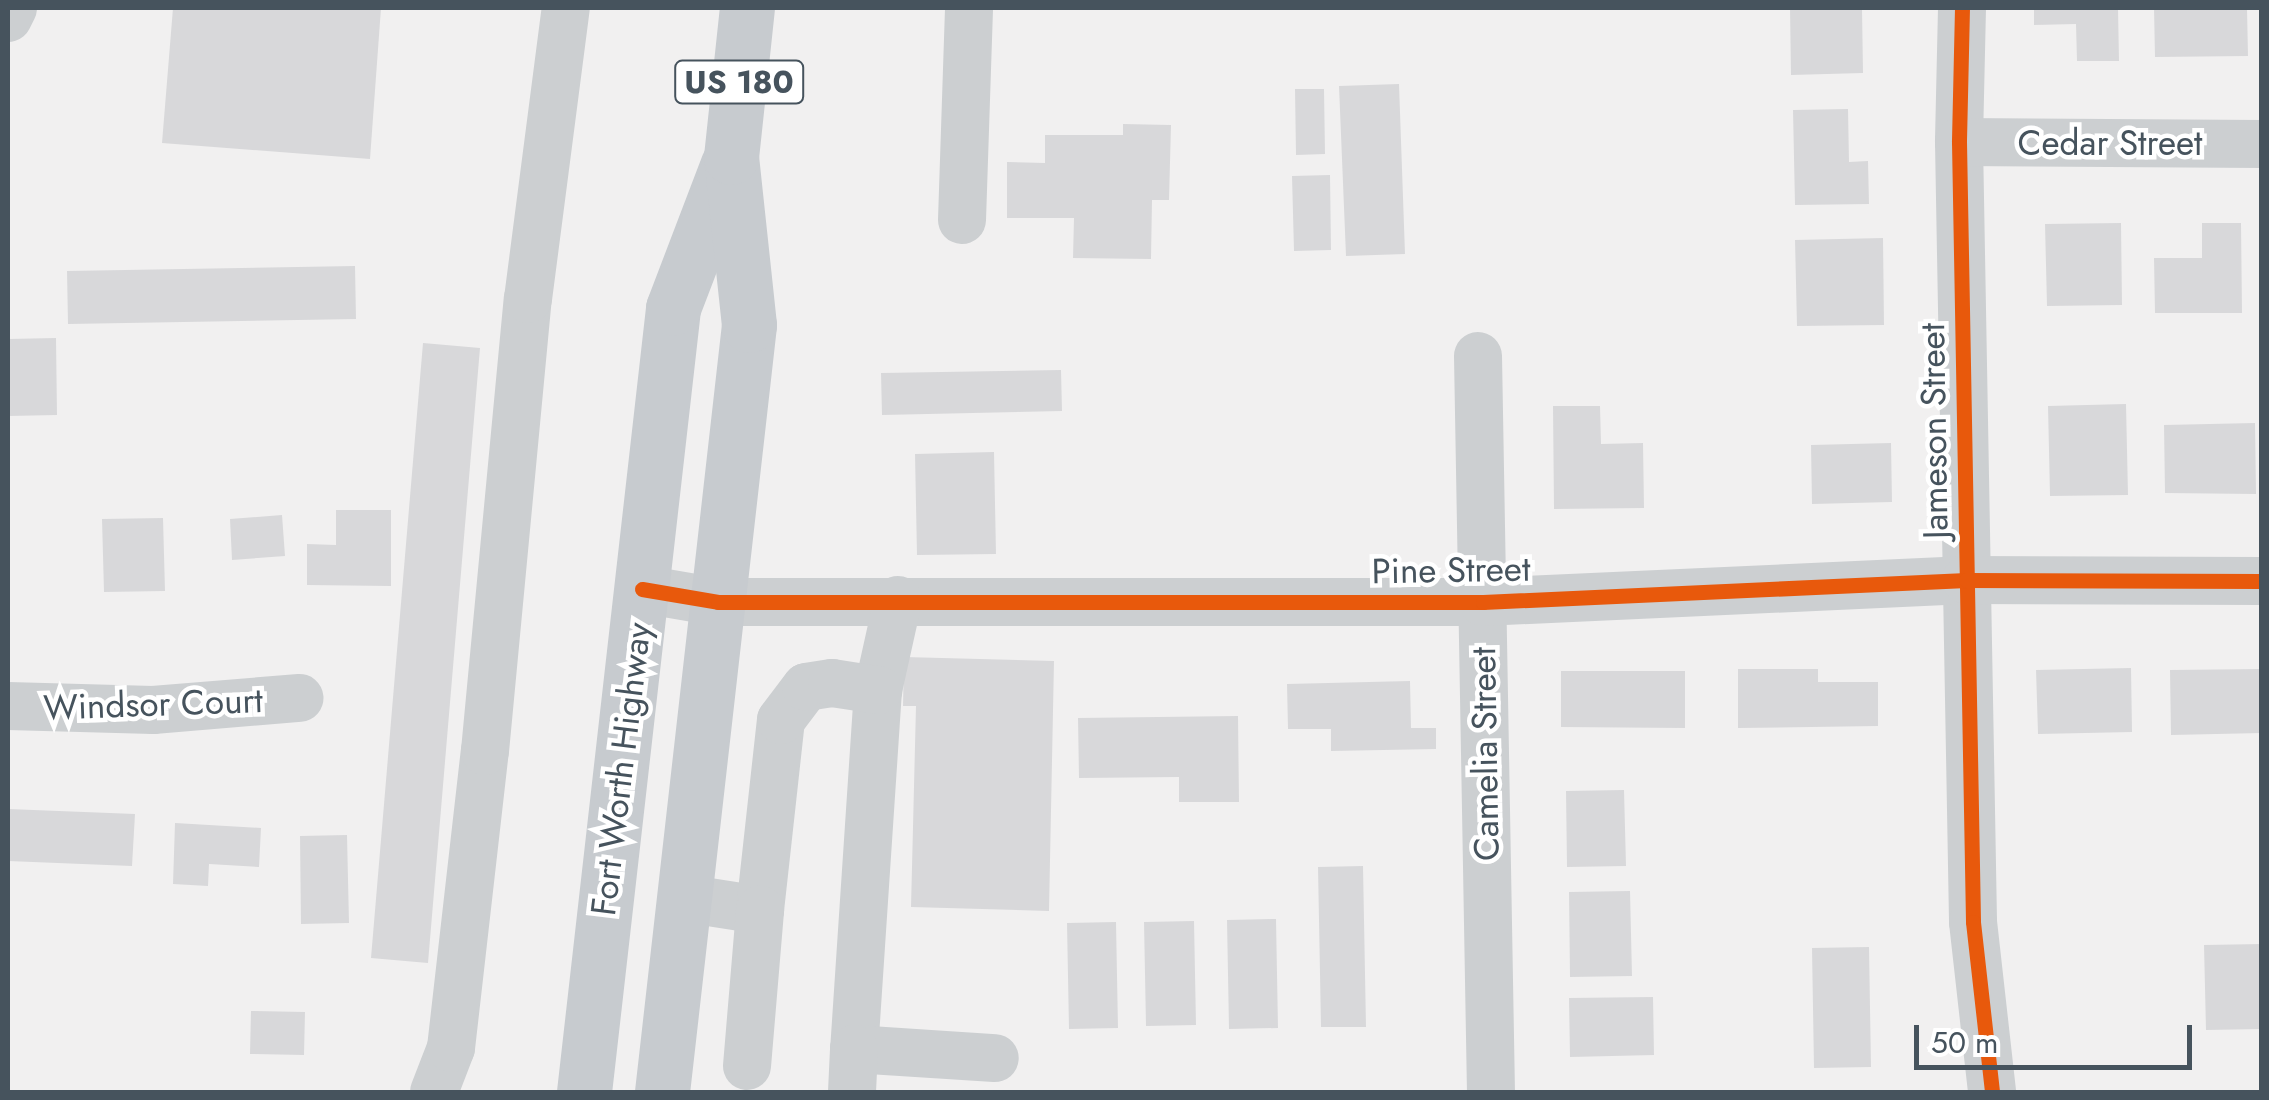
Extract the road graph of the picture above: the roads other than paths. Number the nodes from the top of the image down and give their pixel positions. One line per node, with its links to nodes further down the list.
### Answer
1 (13, 8): 6 (street)
2 (566, 8): 26 (street)
3 (747, 8): 9 (main road, Fort Worth Highway / US 180)
4 (969, 8): 10 (street)
5 (1962, 8): 7 (street, Jameson Street)
6 (8, 18)
7 (1959, 142): 8 (street, Cedar Street); 12 (street, Jameson Street)
8 (2262, 144)
9 (731, 157): 14 (main road, Fort Worth Highway / US 180); 16 (main road, Fort Worth Highway / US 180)
10 (962, 220)
11 (1478, 356): 17 (street, Camelia Street)
12 (1966, 580): 13 (street, Pine Street); 17 (street, Pine Street); 30 (street, Jameson Street)
13 (2262, 581)
14 (642, 589): 16 (street, Pine Street); 27 (main road, Fort Worth Highway / US 180)
15 (898, 600): 16 (street, Pine Street); 17 (street, Pine Street); 18 (street)
16 (718, 602): 21 (main road, Fort Worth Highway / US 180)
17 (1483, 602): 29 (street, Camelia Street)
18 (878, 690): 22 (street); 25 (street)
19 (300, 698): 20 (street, Windsor Court)
20 (8, 706)
21 (684, 898): 22 (street); 28 (main road, Fort Worth Highway / US 180)
22 (760, 910): 24 (street)
23 (995, 1058): 25 (street)
24 (748, 1066)
25 (853, 1071)
26 (434, 1092)
27 (584, 1092)
28 (662, 1092)
29 (1491, 1092)
30 (1992, 1092)

